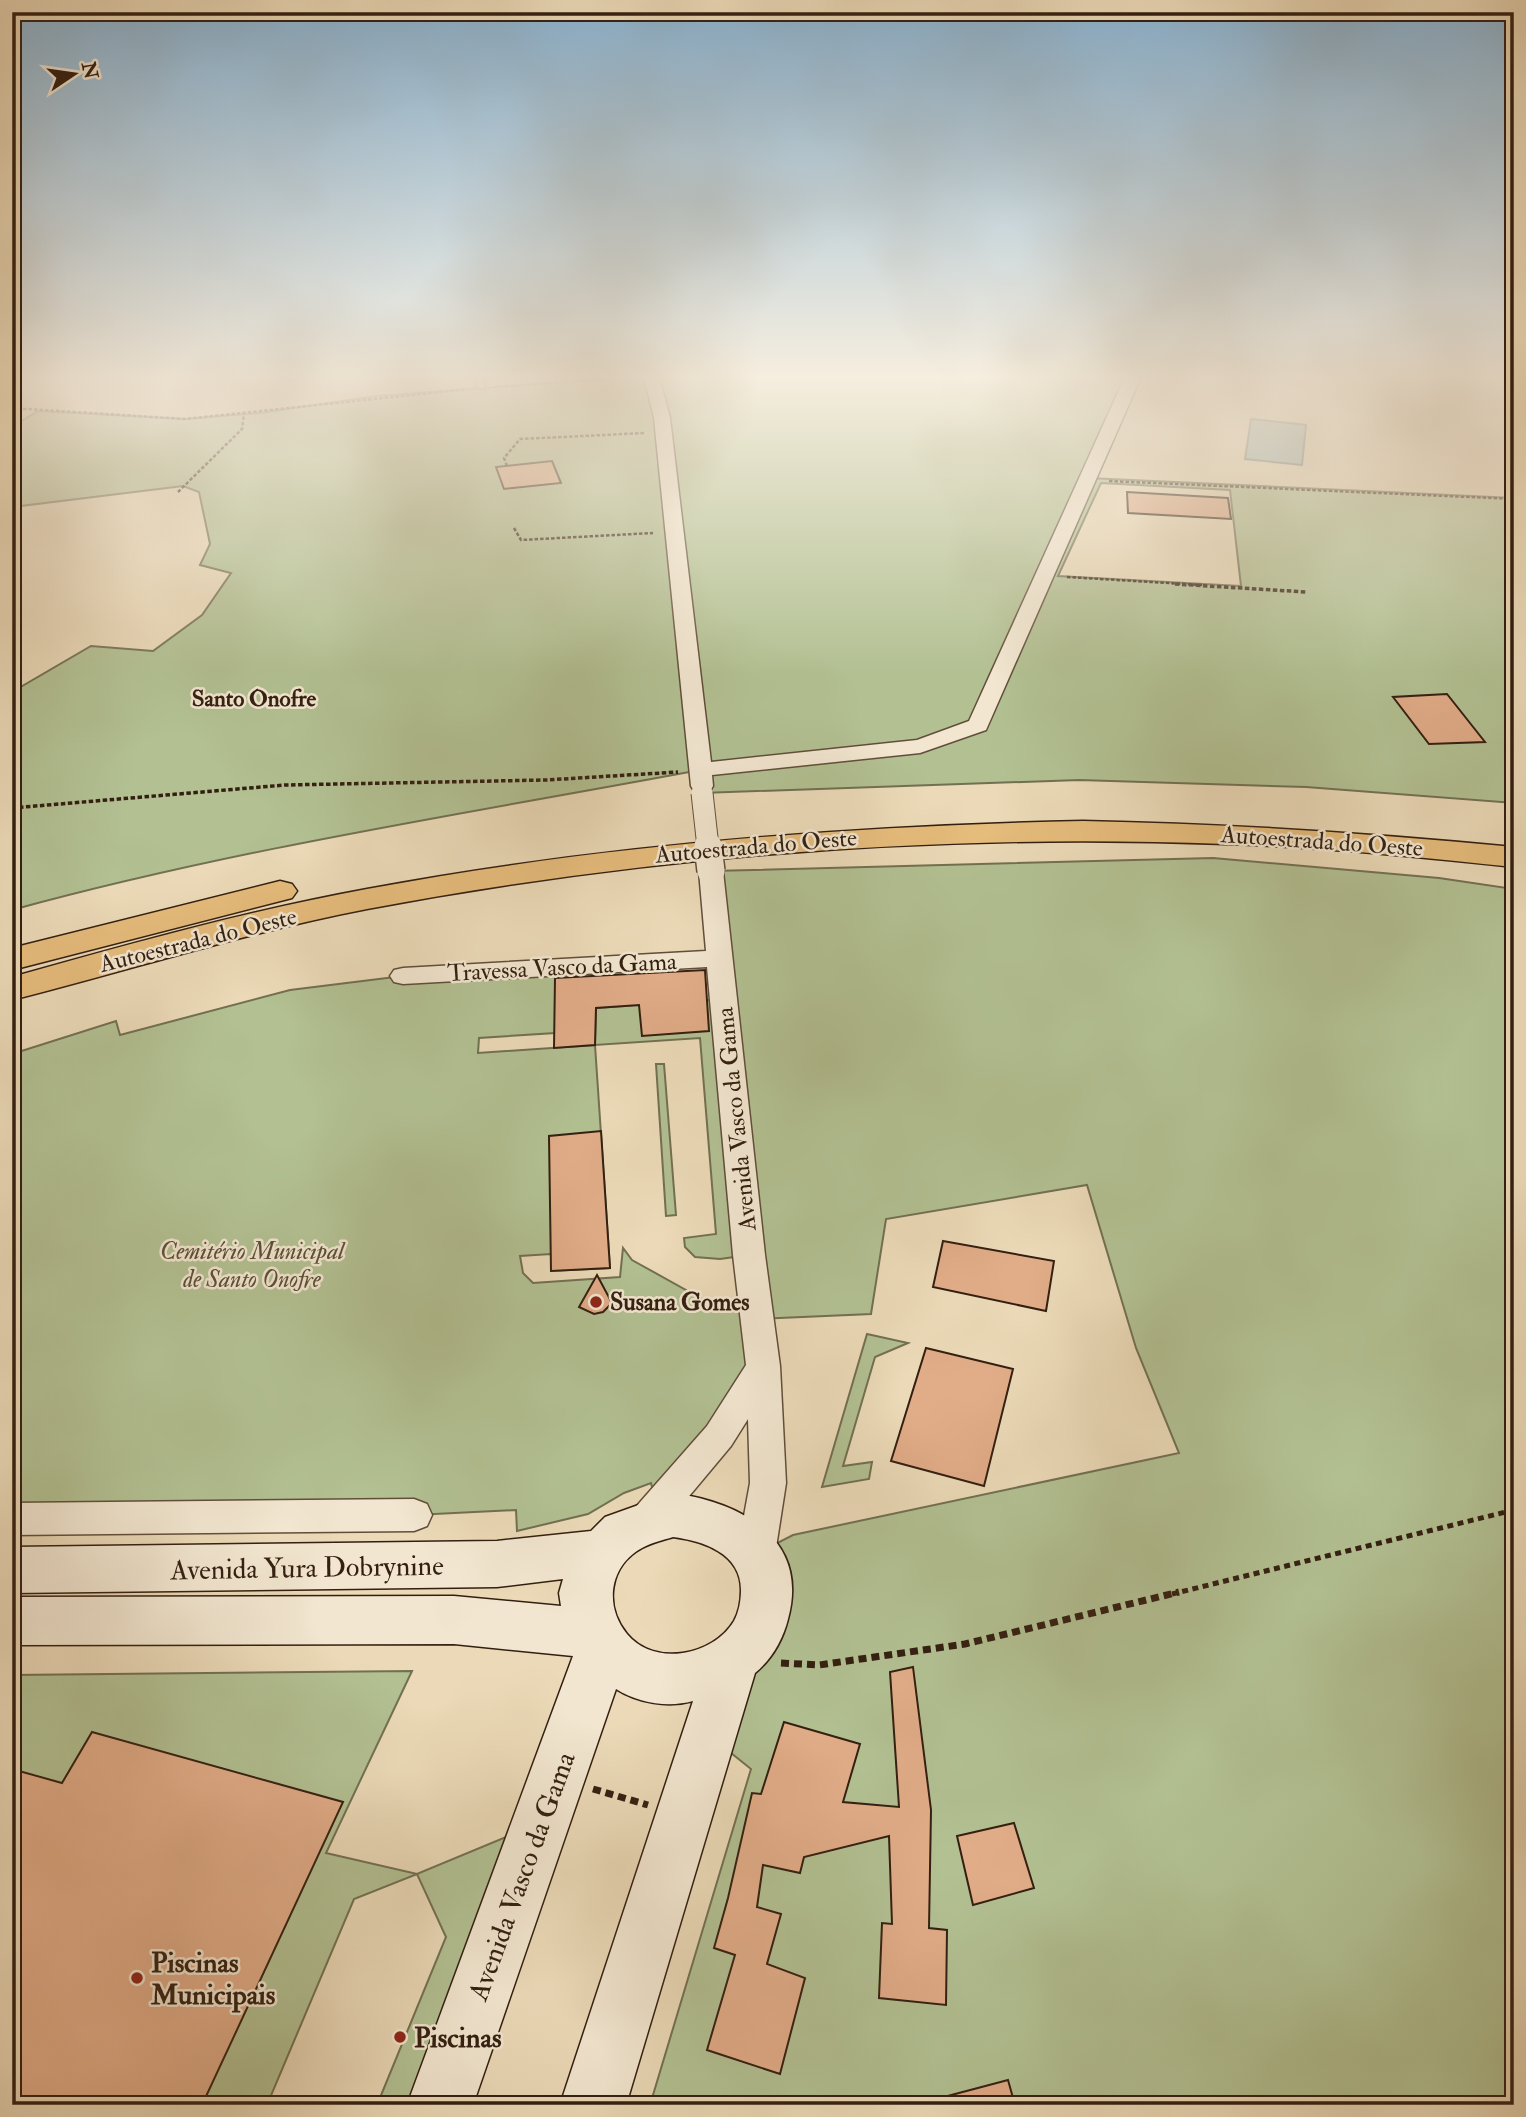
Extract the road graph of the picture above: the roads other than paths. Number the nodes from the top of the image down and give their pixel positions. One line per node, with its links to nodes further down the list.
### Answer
1 (668, 476): 3 (street)
2 (1089, 476): 3 (street)
3 (701, 781): 6 (street, Avenida Vasco da Gama, bridge)
4 (1514, 833): 7 (highway, Autoestrada do Oeste)
5 (1514, 857): 9 (highway, Autoestrada do Oeste)
6 (720, 958): 8 (street, Travessa Vasco da Gama); 10 (street, Avenida Vasco da Gama)
7 (12, 959)
8 (403, 976)
9 (12, 989)
10 (763, 1366): 13 (street); 15 (street, Avenida Vasco da Gama)
11 (414, 1515): 12 (street)
12 (12, 1519)
13 (647, 1520): 14 (main road); 15 (main road)
14 (601, 1552): 16 (main road, Avenida Yura Dobrynine); 18 (main road)
15 (756, 1555): 19 (main road)
16 (12, 1570)
17 (12, 1621): 18 (main road, Avenida Yura Dobrynine)
18 (598, 1641): 19 (main road); 20 (main road, Avenida Vasco da Gama)
19 (732, 1660): 21 (main road)
20 (440, 2105)
21 (593, 2105)

